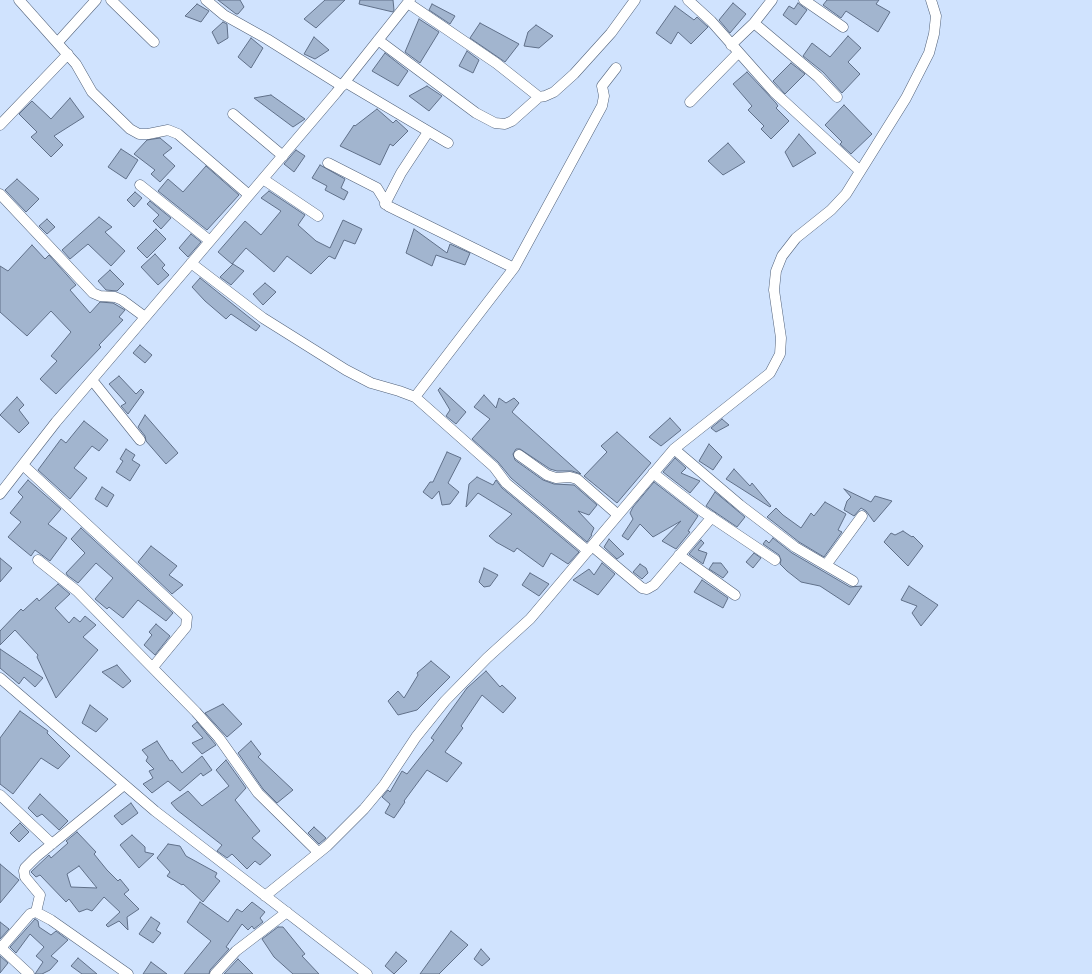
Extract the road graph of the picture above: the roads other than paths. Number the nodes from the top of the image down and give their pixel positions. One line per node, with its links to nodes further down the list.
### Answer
1 (19, 0): 14 (street)
2 (96, 0): 14 (street)
3 (111, 0): 15 (street)
4 (206, 0): 20 (street)
5 (635, 0): 22 (street)
6 (688, 0): 16 (street)
7 (772, 0): 11 (street)
8 (804, 0): 12 (street)
9 (930, 0): 30 (street)
10 (409, 1): 13 (street); 22 (street)
11 (754, 23): 16 (street); 21 (street)
12 (843, 27)
13 (378, 40): 20 (street); 22 (street)
14 (58, 42): 18 (street)
15 (154, 42)
16 (731, 45): 17 (street)
17 (738, 53): 23 (street); 30 (street)
18 (68, 54): 25 (street); 34 (street)
19 (616, 68): 39 (street)
20 (343, 84): 26 (street); 28 (street)
21 (837, 96)
22 (539, 97)
23 (690, 102)
24 (233, 114): 28 (street)
25 (0, 125)
26 (428, 132): 27 (street); 35 (street)
27 (448, 143)
28 (283, 156): 31 (street)
29 (328, 163): 35 (street)
30 (860, 170): 44 (street)
31 (263, 179): 34 (street); 36 (street)
32 (140, 186): 37 (street)
33 (0, 194): 40 (street)
34 (249, 195): 37 (street)
35 (385, 204): 39 (street)
36 (318, 216)
37 (210, 241): 38 (street)
38 (191, 263): 40 (street); 42 (street)
39 (514, 268): 42 (street)
40 (145, 317): 41 (street)
41 (92, 380): 43 (street); 46 (street)
42 (415, 397): 53 (street)
43 (140, 440)
44 (674, 449): 47 (street); 57 (street)
45 (519, 456): 50 (street)
46 (23, 465): 48 (street); 60 (street)
47 (653, 473): 50 (street); 52 (street)
48 (3, 483): 49 (street)
49 (0, 494)
50 (618, 515): 53 (street)
51 (862, 516): 57 (street)
52 (712, 517): 54 (street); 56 (street)
53 (590, 549): 54 (street); 65 (street)
54 (679, 556): 59 (street)
55 (38, 560): 60 (street)
56 (775, 560)
57 (826, 565): 58 (street)
58 (853, 581)
59 (735, 595)
60 (153, 667): 65 (street)
61 (0, 678): 62 (street)
62 (124, 785): 64 (street); 66 (street)
63 (0, 795): 64 (street)
64 (52, 844): 67 (street)
65 (318, 852): 66 (street)
66 (265, 896): 68 (street)
67 (36, 912): 69 (street); 71 (street)
68 (287, 912): 72 (street); 73 (street)
69 (0, 948): 70 (street)
70 (30, 974)
71 (128, 974)
72 (215, 974)
73 (367, 974)

